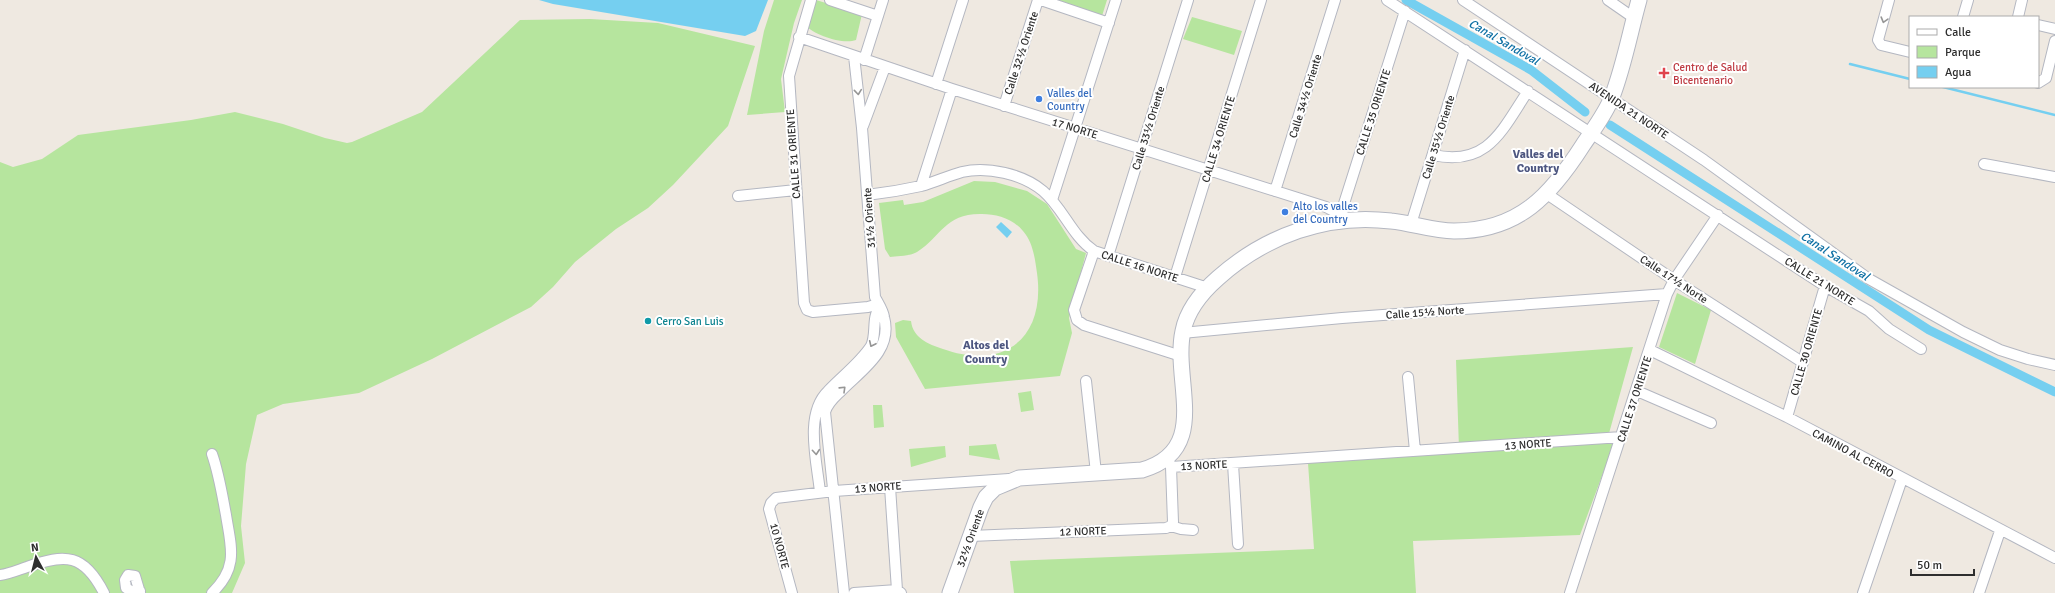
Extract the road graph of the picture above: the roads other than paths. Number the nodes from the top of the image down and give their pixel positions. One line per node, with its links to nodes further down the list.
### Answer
1 (811, 0): 25 (street, CALLE 31 ORIENTE)
2 (830, 0): 18 (street)
3 (883, 0): 18 (street)
4 (963, 0): 32 (street)
5 (1039, 0): 22 (street); 36 (street, Calle 32½ Oriente)
6 (1116, 0): 22 (street)
7 (1188, 0): 40 (street, Calle 33½ Oriente)
8 (1261, 0): 43 (street, CALLE 34 ORIENTE)
9 (1335, 0): 47 (street, Calle 34½ Oriente)
10 (1387, 0): 17 (street)
11 (1463, 0): 35 (street, AVENIDA 21 NORTE)
12 (1608, 0): 21 (street)
13 (1639, 0): 21 (street)
14 (1889, 0): 28 (street, one-way to 28)
15 (1968, 0): 19 (street)
16 (2022, 0): 20 (street)
17 (1405, 11): 27 (street); 53 (street, CALLE 35 ORIENTE)
18 (878, 16): 29 (street)
19 (1963, 16)
20 (2018, 16)
21 (1634, 18): 35 (street)
22 (1109, 22): 38 (street)
23 (2039, 25): 24 (street)
24 (2055, 30)
25 (799, 37): 29 (street, 17 NORTE); 46 (street, CALLE 31 ORIENTE)
26 (2055, 41): 31 (street)
27 (1465, 50): 34 (street); 41 (street, Calle 35½ Oriente)
28 (1909, 52)
29 (859, 58): 30 (street, 17 NORTE); 37 (street, 31½ Oriente, one-way to 37)
30 (885, 67): 32 (street, 17 NORTE); 37 (street, 31½ Oriente)
31 (2039, 82)
32 (936, 84): 33 (street, 17 NORTE)
33 (952, 90): 36 (street, 17 NORTE); 45 (street)
34 (1528, 91): 39 (street); 41 (street)
35 (1612, 99): 39 (street); 68 (street, AVENIDA 21 NORTE)
36 (1004, 106): 38 (street, 17 NORTE)
37 (862, 128): 49 (street, 31½ Oriente)
38 (1075, 128): 40 (street, 17 NORTE); 51 (street)
39 (1592, 132): 48 (street); 52 (street)
40 (1142, 149): 43 (street, 17 NORTE); 56 (street, Calle 33½ Oriente)
41 (1433, 155): 54 (street, Calle 35½ Oriente)
42 (1984, 164): 44 (street)
43 (1208, 170): 47 (street, 17 NORTE); 57 (street, CALLE 34 ORIENTE)
44 (2055, 177)
45 (921, 186): 49 (street, CALLE 16 NORTE); 51 (street, CALLE 16 NORTE)
46 (796, 190): 50 (street); 62 (street, CALLE 31 ORIENTE)
47 (1275, 191): 53 (street, 17 NORTE)
48 (1547, 194): 54 (street); 58 (street, Calle 17½ Norte)
49 (867, 195): 62 (street, 31½ Oriente)
50 (738, 196)
51 (1052, 200): 55 (street, CALLE 16 NORTE)
52 (1718, 215): 58 (street, CALLE 37 ORIENTE); 59 (street, CALLE 21 NORTE)
53 (1346, 217): 54 (street); 60 (street)
54 (1411, 224)
55 (1094, 251): 56 (street, CALLE 16 NORTE); 66 (street)
56 (1108, 256): 57 (street, CALLE 16 NORTE)
57 (1175, 277): 60 (street, CALLE 16 NORTE)
58 (1674, 280): 61 (street, CALLE 37 ORIENTE); 67 (street, Calle 17½ Norte)
59 (1825, 286): 64 (street, CALLE 21 NORTE); 67 (street, CALLE 30 ORIENTE)
60 (1208, 288): 63 (street)
61 (1667, 294): 63 (street, Calle 15½ Norte); 65 (street, CALLE 37 ORIENTE)
62 (879, 305): 72 (street, 31½ Oriente)
63 (1182, 333): 66 (street)
64 (1921, 349)
65 (1650, 350): 71 (street, CALLE 37 ORIENTE); 73 (street, CAMINO AL CERRO)
66 (1181, 356): 78 (street)
67 (1802, 362): 73 (street, CALLE 30 ORIENTE)
68 (2055, 365)
69 (1408, 377): 76 (street)
70 (1086, 382): 80 (street)
71 (1637, 391): 74 (street); 75 (street, CALLE 37 ORIENTE)
72 (822, 407): 84 (street); 85 (street, one-way to 85)
73 (1787, 417): 82 (street, CAMINO AL CERRO)
74 (1711, 423)
75 (1622, 437): 76 (street, 13 NORTE); 101 (street, CALLE 37 ORIENTE)
76 (1415, 452): 79 (street, 13 NORTE)
77 (212, 454): 96 (street)
78 (1169, 463): 79 (street, 13 NORTE); 80 (street, 13 NORTE); 87 (street)
79 (1233, 464): 91 (street)
80 (1096, 473): 81 (street, 13 NORTE)
81 (1019, 478): 83 (street, 13 NORTE); 90 (street, 32½ Oriente)
82 (1902, 479): 89 (street, CAMINO AL CERRO); 102 (street)
83 (890, 487): 84 (street, 13 NORTE); 94 (street)
84 (834, 491): 85 (street, 13 NORTE); 98 (street)
85 (820, 492): 86 (street, 13 NORTE)
86 (773, 500): 97 (street, 10 NORTE)
87 (1171, 526): 88 (street, 12 NORTE); 90 (street, 12 NORTE)
88 (1193, 530)
89 (2000, 530): 92 (street, CAMINO AL CERRO); 103 (street)
90 (971, 536): 100 (street, 32½ Oriente)
91 (1238, 544)
92 (2055, 558)
93 (0, 575): 95 (street)
94 (899, 592): 99 (street)
95 (104, 593)
96 (212, 593)
97 (792, 593)
98 (844, 593)
99 (854, 593)
100 (950, 593)
101 (1570, 593)
102 (1863, 593)
103 (1979, 593)

